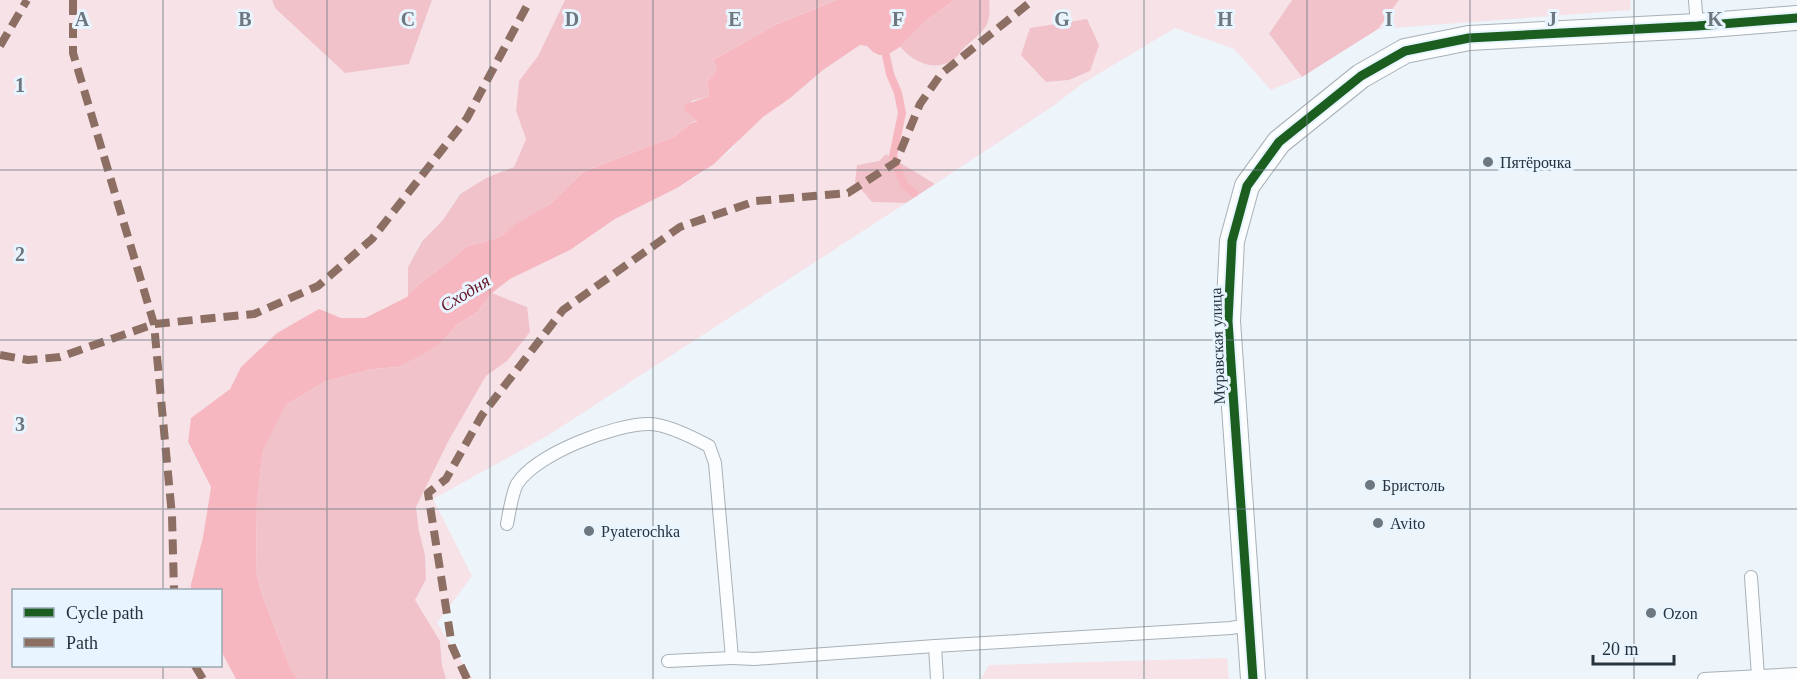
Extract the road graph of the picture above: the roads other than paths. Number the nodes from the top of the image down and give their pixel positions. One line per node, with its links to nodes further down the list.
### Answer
1 (1695, 0): 3 (lane)
2 (1797, 18): 3 (street, Муравская улица)
3 (1697, 26): 6 (street, Муравская улица)
4 (507, 524): 8 (lane)
5 (1751, 577): 11 (lane)
6 (1248, 625): 7 (lane); 13 (street, Муравская улица)
7 (935, 646): 8 (lane); 12 (lane)
8 (732, 658): 9 (lane)
9 (668, 661)
10 (1797, 674): 11 (lane)
11 (1758, 676): 14 (lane)
12 (937, 679)
13 (1253, 679)
14 (1704, 679)

